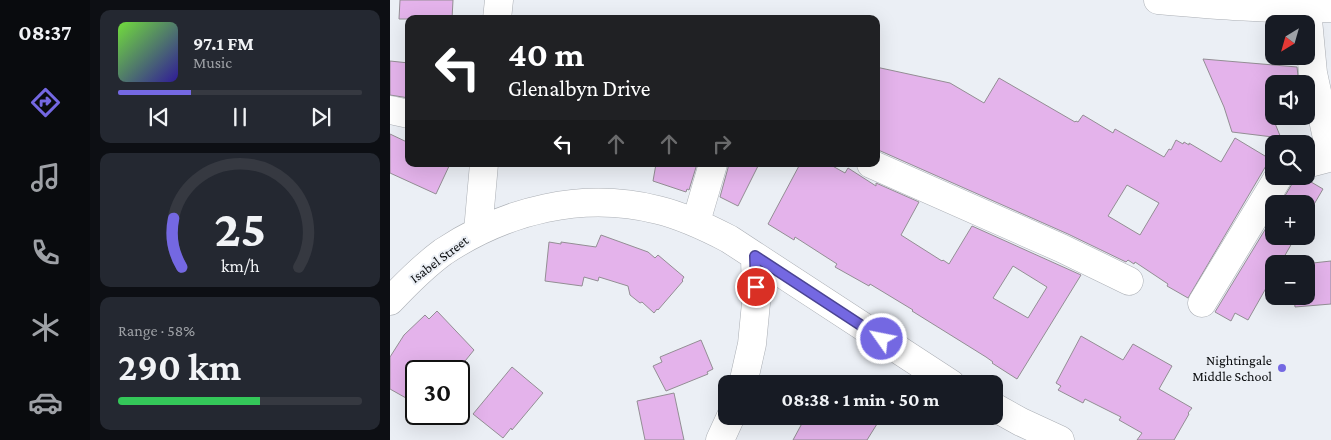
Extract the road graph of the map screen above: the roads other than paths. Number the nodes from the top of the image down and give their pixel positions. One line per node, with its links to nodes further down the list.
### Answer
1 (499, 0): 4 (street)
2 (1158, 0): 3 (street)
3 (1319, 8): 7 (street)
4 (497, 15)
5 (390, 110): 6 (street)
6 (405, 113)
7 (1315, 162)
8 (484, 167): 13 (street)
9 (712, 167): 12 (street)
10 (878, 167): 15 (street)
11 (1274, 185): 17 (street)
12 (696, 222): 13 (street, Isabel Street); 14 (street, Isabel Street)
13 (478, 232): 16 (street, Isabel Street)
14 (755, 256): 18 (street); 19 (street, Isabel Street)
15 (1130, 281)
16 (390, 301)
17 (1202, 303)
18 (744, 375)
19 (937, 375)
20 (1003, 412): 23 (street)
21 (726, 425): 22 (street)
22 (720, 440)
23 (1060, 440)

